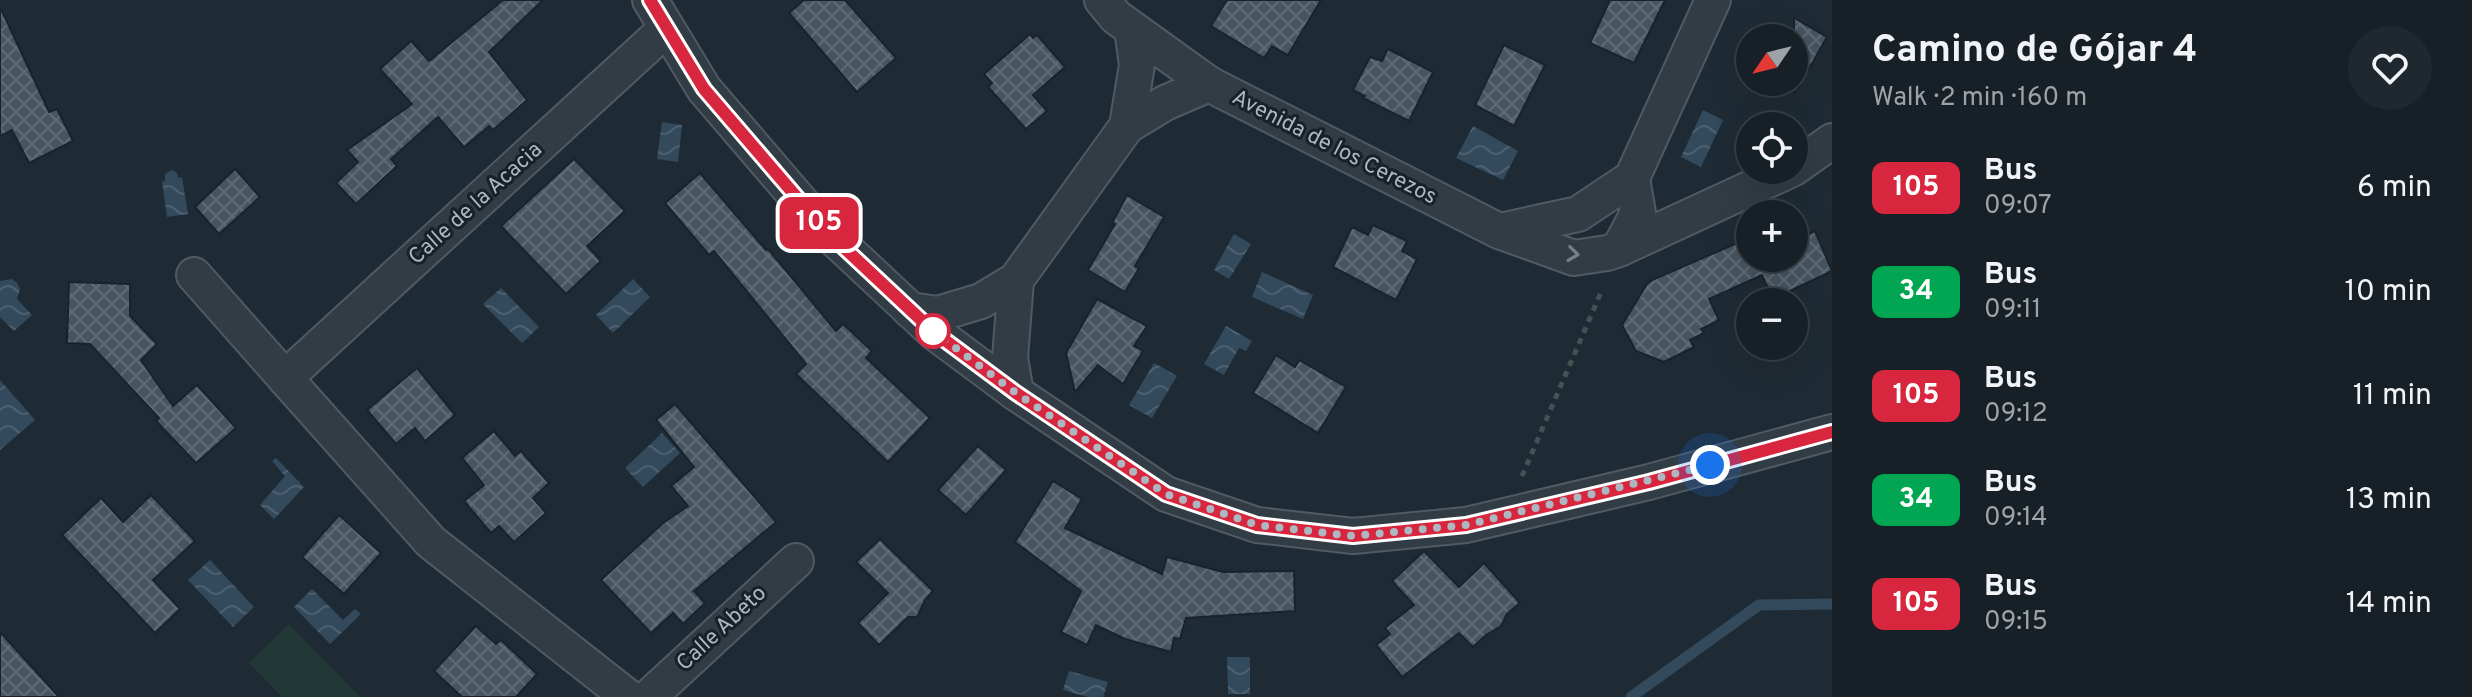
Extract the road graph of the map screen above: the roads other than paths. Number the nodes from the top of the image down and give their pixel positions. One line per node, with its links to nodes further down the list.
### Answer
1 (1102, 0): 4 (street)
2 (1713, 0): 9 (street)
3 (658, 15): 15 (street); 16 (street, Calle de la Acacia)
4 (1132, 29): 5 (street); 6 (street, Avenida de los Cerezos)
5 (1209, 84): 6 (street, Avenida de los Cerezos); 11 (street, Avenida de los Cerezos)
6 (1127, 126): 14 (street, Avenida de los Cerezos)
7 (1832, 141): 8 (street)
8 (1808, 158)
9 (1632, 178): 11 (street); 12 (street)
10 (1759, 184): 12 (street)
11 (1499, 231): 12 (street, Avenida de los Cerezos, one-way to 12)
12 (1613, 251)
13 (194, 275): 16 (street)
14 (1016, 280): 15 (street, Avenida de los Cerezos); 17 (street)
15 (910, 310): 17 (street)
16 (285, 378): 20 (street)
17 (1016, 393): 18 (street)
18 (1832, 432)
19 (796, 561): 21 (street, Calle Abeto)
20 (628, 697)
21 (649, 697)

